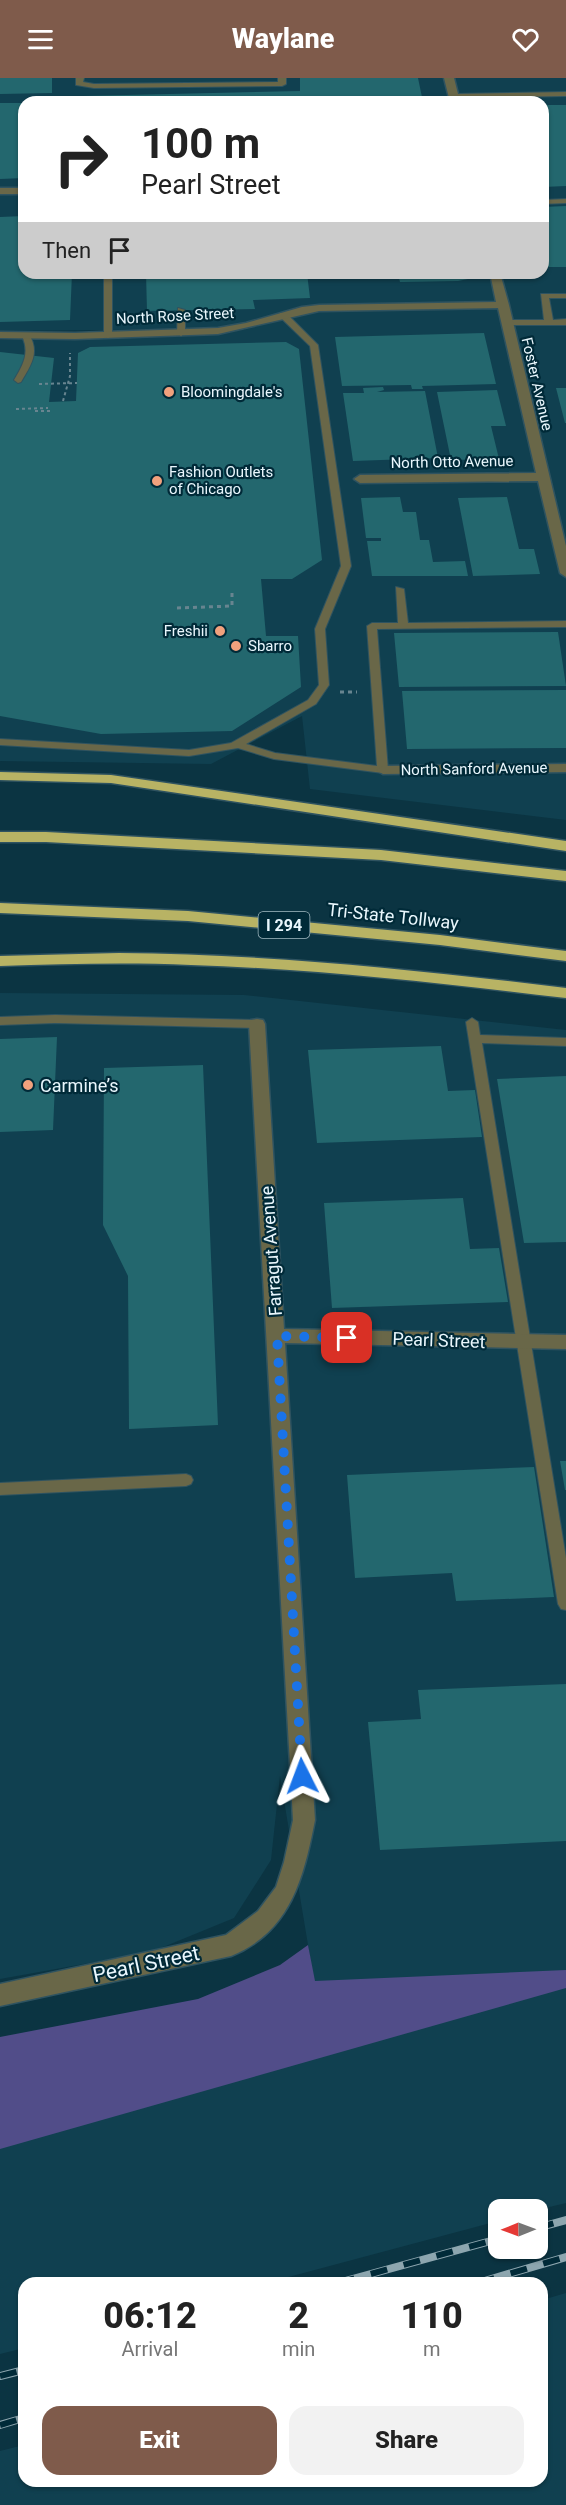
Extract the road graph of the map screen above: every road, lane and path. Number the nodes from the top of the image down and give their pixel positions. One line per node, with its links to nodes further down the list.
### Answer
1 (80, 78): 5 (lane)
2 (241, 78): 5 (lane)
3 (282, 78): 5 (lane)
4 (449, 78): 7 (street)
5 (157, 81)
6 (566, 93): 8 (lane)
7 (453, 96)
8 (510, 96)
9 (0, 191): 10 (street)
10 (18, 191)
11 (566, 201): 12 (lane)
12 (549, 202)
13 (108, 279): 24 (lane)
14 (496, 279): 16 (street, Foster Avenue)
15 (566, 296): 21 (lane)
16 (503, 305): 18 (street, North Rose Street); 20 (street, Foster Avenue)
17 (181, 310): 22 (lane)
18 (283, 315): 22 (street, North Rose Street); 43 (lane)
19 (566, 322): 21 (lane)
20 (507, 323): 21 (lane); 33 (street, Foster Avenue)
21 (549, 323)
22 (181, 333): 24 (street, North Rose Street)
23 (0, 335): 25 (street, North Rose Street)
24 (108, 335): 25 (street, North Rose Street)
25 (26, 336): 26 (street, North Rose Street)
26 (0, 342)
27 (70, 348): 30 (path)
28 (77, 383): 29 (path)
29 (34, 384)
30 (63, 401)
31 (16, 409): 32 (path)
32 (22, 411)
33 (543, 477): 34 (street, North Otto Avenue); 35 (street, Foster Avenue)
34 (360, 479)
35 (561, 533): 36 (street, Foster Avenue)
36 (566, 573)
37 (399, 589): 41 (lane)
38 (232, 593): 39 (path)
39 (177, 608)
40 (566, 624): 41 (lane)
41 (403, 626): 45 (lane)
42 (0, 742): 43 (lane)
43 (237, 744): 45 (lane)
44 (566, 768): 45 (street, North Sanford Avenue)
45 (383, 770)
46 (0, 776): 48 (highway)
47 (0, 837): 49 (highway)
48 (566, 846)
49 (566, 876)
50 (0, 908): 51 (highway, Tri-State Tollway / I 294)
51 (566, 956)
52 (0, 961): 53 (highway)
53 (566, 993)
54 (0, 1021): 56 (lane)
55 (472, 1022): 57 (lane)
56 (258, 1024): 59 (street, Farragut Avenue)
57 (475, 1039): 58 (lane); 60 (lane)
58 (566, 1042)
59 (277, 1336): 60 (street, Pearl Street); 65 (street, Farragut Avenue)
60 (525, 1342): 61 (street, Pearl Street); 64 (lane)
61 (566, 1342)
62 (186, 1480): 63 (lane)
63 (0, 1489)
64 (566, 1604)
65 (279, 1905): 66 (street, Pearl Street)
66 (0, 1995)

